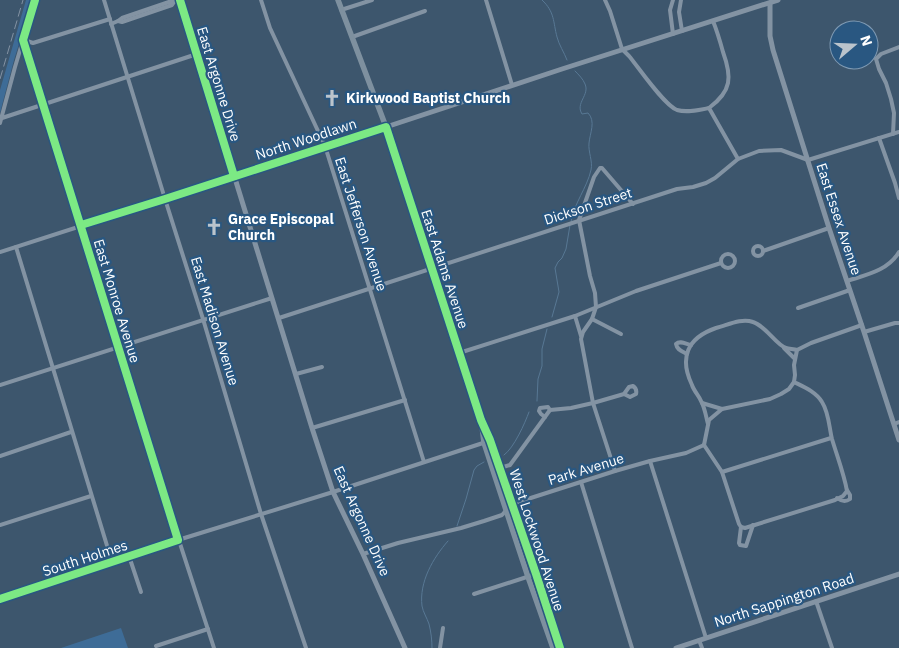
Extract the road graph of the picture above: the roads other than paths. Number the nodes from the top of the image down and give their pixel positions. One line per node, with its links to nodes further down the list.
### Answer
1 (35, 0): 20 (street)
2 (104, 0): 15 (street, East Madison Avenue)
3 (180, 0): 15 (street); 23 (street, East Argonne Drive)
4 (261, 0): 33 (street, East Jefferson Avenue)
5 (338, 0): 13 (main road, East Adams Avenue)
6 (372, 0): 13 (street)
7 (486, 0): 25 (street)
8 (605, 0): 22 (street)
9 (673, 0): 18 (street)
10 (681, 0): 17 (street)
11 (778, 0): 12 (street, North Woodlawn)
12 (770, 2): 16 (street, North Woodlawn); 35 (street, East Essex Avenue)
13 (341, 10): 19 (main road, East Adams Avenue)
14 (425, 11): 19 (street)
15 (110, 21): 20 (street); 24 (street, East Madison Avenue)
16 (713, 21): 17 (street, North Woodlawn); 27 (street)
17 (682, 31): 18 (street, North Woodlawn)
18 (673, 34): 22 (street, North Woodlawn)
19 (352, 36): 29 (main road, East Adams Avenue)
20 (23, 40): 26 (street, East Monroe Avenue); 28 (street)
21 (899, 47): 31 (street)
22 (622, 49): 25 (street, North Woodlawn); 27 (street)
23 (197, 54): 24 (street); 36 (street, East Argonne Drive)
24 (127, 77): 26 (street); 38 (street, East Madison Avenue)
25 (512, 85): 29 (street, North Woodlawn)
26 (43, 105): 28 (street); 41 (street, East Monroe Avenue)
27 (709, 108): 34 (street)
28 (1, 121)
29 (386, 127): 33 (street, North Woodlawn); 50 (main road, East Adams Avenue)
30 (899, 132): 31 (street)
31 (893, 134): 32 (street)
32 (879, 138): 35 (street); 37 (street)
33 (325, 146): 36 (street, North Woodlawn); 52 (street, East Jefferson Avenue)
34 (738, 159): 35 (street, Dickson Street); 39 (street, Dickson Street)
35 (808, 160): 42 (street, East Essex Avenue)
36 (234, 176): 38 (street, North Woodlawn); 54 (street, East Argonne Drive)
37 (899, 198)
38 (165, 199): 41 (street, North Woodlawn); 59 (street, East Madison Avenue)
39 (633, 204): 40 (street, Dickson Street); 40 (street)
40 (579, 220): 50 (street, Dickson Street); 55 (street)
41 (81, 225): 43 (street, North Woodlawn); 66 (street, East Monroe Avenue)
42 (829, 228): 44 (street); 51 (street, East Essex Avenue)
43 (16, 247): 45 (street, North Woodlawn); 74 (street)
44 (763, 251)
45 (0, 252)
46 (899, 252): 48 (street)
47 (899, 260): 48 (street)
48 (892, 261): 51 (street)
49 (721, 263): 55 (street)
50 (432, 269): 52 (street, Dickson Street); 70 (main road, East Adams Avenue)
51 (847, 281): 53 (street, East Essex Avenue)
52 (370, 289): 58 (street, Dickson Street); 79 (street, East Jefferson Avenue)
53 (850, 290): 56 (street); 62 (street, East Essex Avenue)
54 (272, 298): 58 (street, East Argonne Drive); 59 (street)
55 (596, 307): 57 (street); 60 (street)
56 (798, 308)
57 (575, 316): 65 (street); 70 (street)
58 (279, 318): 75 (street, East Argonne Drive)
59 (203, 319): 66 (street); 104 (street, East Madison Avenue)
60 (592, 319): 64 (street); 65 (street)
61 (899, 323): 63 (street)
62 (862, 325): 63 (street, East Essex Avenue); 69 (street)
63 (864, 332): 85 (street, East Essex Avenue)
64 (621, 334)
65 (581, 336): 80 (street)
66 (118, 346): 74 (street); 108 (street, East Monroe Avenue)
67 (691, 346): 68 (street); 71 (street); 71 (street)
68 (784, 348): 69 (street); 72 (street)
69 (797, 350): 72 (street)
70 (459, 353): 91 (main road, East Adams Avenue)
71 (687, 354): 81 (street)
72 (796, 359): 76 (street)
73 (322, 367): 75 (street)
74 (52, 368): 77 (street); 88 (street)
75 (296, 374): 87 (street, East Argonne Drive)
76 (794, 382): 82 (street); 89 (street)
77 (0, 385)
78 (624, 394): 80 (street)
79 (405, 400): 87 (street); 95 (street, East Jefferson Avenue)
80 (593, 403): 83 (street); 97 (street)
81 (702, 403): 82 (street); 86 (street)
82 (722, 409): 86 (street)
83 (550, 410): 84 (street); 84 (street)
84 (545, 417): 96 (street)
85 (896, 423): 90 (street, East Essex Avenue)
86 (708, 424): 92 (street)
87 (312, 428): 100 (street, East Argonne Drive)
88 (71, 432): 93 (street); 101 (street)
89 (831, 438): 98 (street); 106 (street)
90 (899, 440)
91 (487, 441): 95 (street, South Holmes); 96 (main road, West Lockwood Avenue); 103 (main road, West Lockwood Avenue)
92 (704, 445): 94 (street, Park Avenue); 98 (street)
93 (0, 456)
94 (650, 461): 97 (street, Park Avenue); 121 (street)
95 (424, 462): 100 (street, South Holmes)
96 (500, 468): 102 (main road, West Lockwood Avenue)
97 (615, 471): 99 (street, Park Avenue)
98 (722, 472): 107 (street)
99 (581, 482): 102 (street, Park Avenue); 130 (street)
100 (334, 492): 104 (street, South Holmes); 109 (street, East Argonne Drive)
101 (91, 496): 105 (street); 111 (street)
102 (512, 504): 103 (street, Park Avenue); 112 (main road, West Lockwood Avenue)
103 (506, 510): 109 (street, Park Avenue); 114 (main road, West Lockwood Avenue)
104 (261, 514): 108 (street, South Holmes); 125 (street, East Madison Avenue)
105 (0, 525)
106 (753, 525): 107 (street); 107 (street)
107 (741, 527)
108 (178, 540): 110 (street, South Holmes); 120 (street, East Monroe Avenue)
109 (363, 554): 126 (street, East Argonne Drive)
110 (129, 556): 111 (street, South Holmes); 115 (street)
111 (112, 562): 117 (street, South Holmes)
112 (536, 574): 114 (street); 129 (main road, West Lockwood Avenue)
113 (899, 574): 118 (street, North Sappington Road)
114 (528, 577): 116 (street); 128 (main road, West Lockwood Avenue)
115 (141, 592)
116 (474, 594)
117 (0, 599)
118 (816, 601): 121 (street, North Sappington Road); 133 (street)
119 (443, 628): 127 (street)
120 (208, 629): 123 (street); 124 (street, East Monroe Avenue)
121 (706, 638): 122 (street, North Sappington Road)
122 (699, 640): 131 (street, North Sappington Road); 132 (street)
123 (156, 646)
124 (214, 648)
125 (306, 648)
126 (405, 648)
127 (440, 648)
128 (553, 648)
129 (560, 648)
130 (632, 648)
131 (676, 648)
132 (702, 648)
133 (832, 648)

